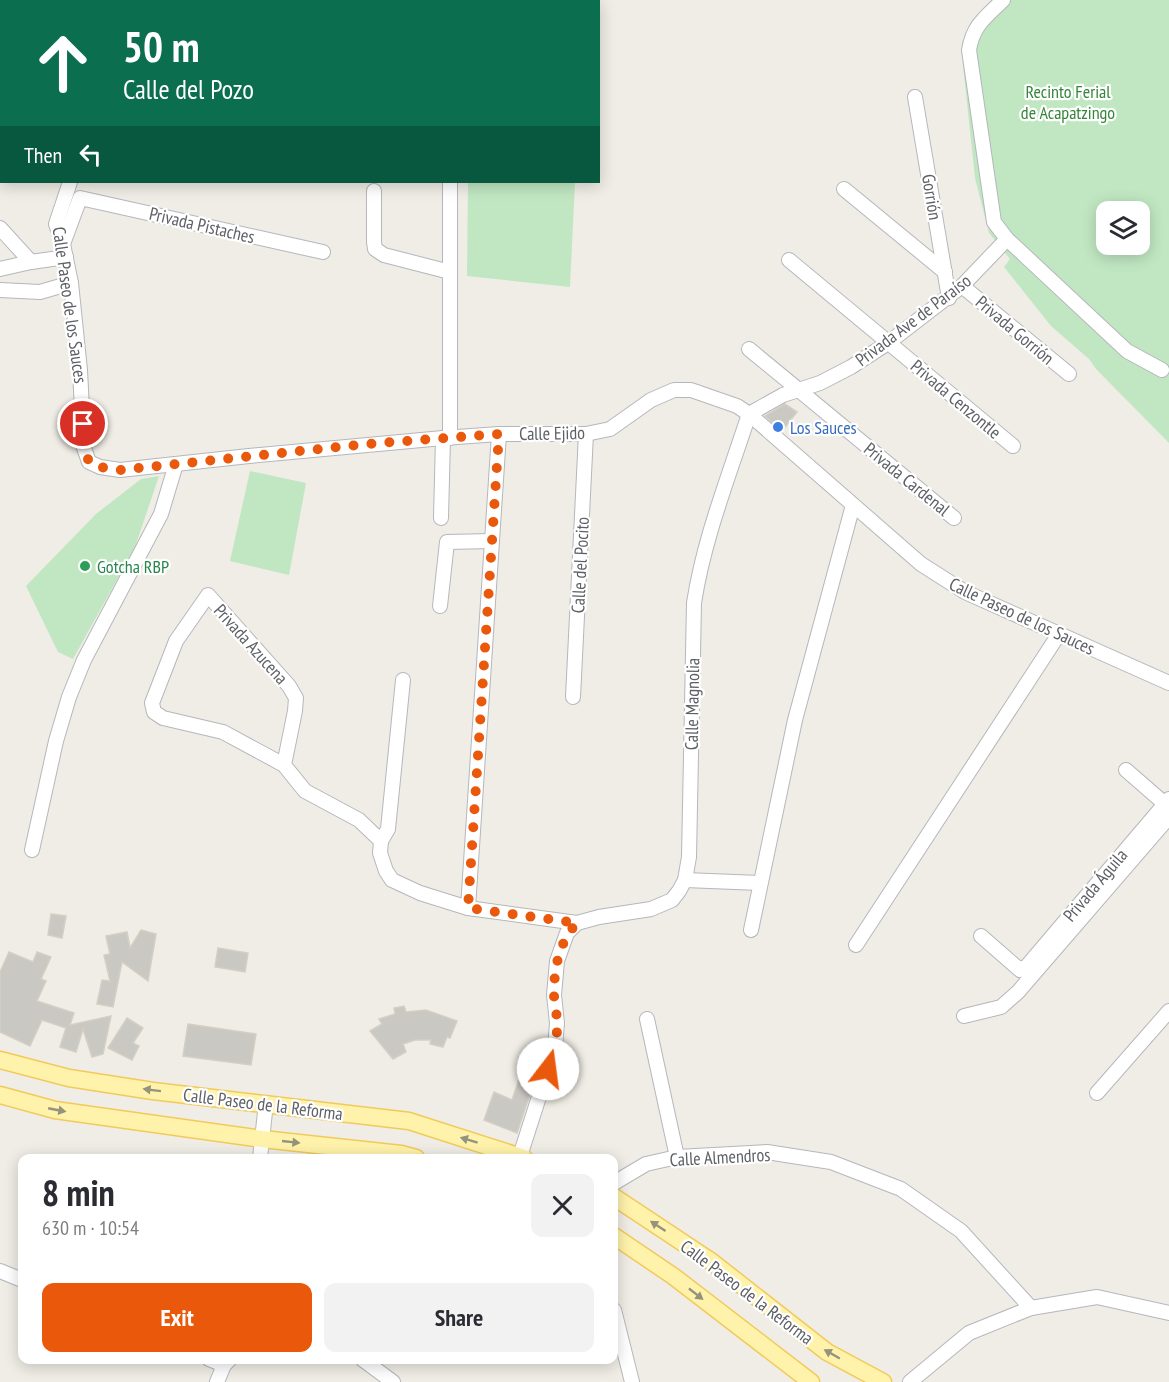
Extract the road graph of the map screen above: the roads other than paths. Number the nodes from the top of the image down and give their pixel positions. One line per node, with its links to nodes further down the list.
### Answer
1 (1003, 0): 8 (street)
2 (915, 97): 15 (street, Gorrión)
3 (450, 183): 14 (street)
4 (67, 184): 9 (street, Calle Paseo de los Sauces)
5 (844, 189): 15 (street)
6 (374, 191): 14 (street)
7 (0, 228): 12 (street)
8 (1007, 239): 17 (street, Privada Ave de Paraíso); 22 (street)
9 (65, 250): 10 (street, Privada Pistaches); 12 (street); 16 (street, Calle Paseo de los Sauces)
10 (323, 252)
11 (789, 260): 20 (street, Privada Cenzontle)
12 (31, 262): 13 (street)
13 (0, 269)
14 (450, 272): 28 (street)
15 (945, 272): 19 (street, Gorrión)
16 (71, 283): 18 (street); 30 (street, Calle Paseo de los Sauces)
17 (962, 286): 19 (street, Privada Ave de Paraíso); 23 (street, Privada Gorrión)
18 (0, 290)
19 (949, 298): 20 (street, Privada Ave de Paraíso)
20 (888, 343): 24 (street, Privada Ave de Paraíso); 29 (street, Privada Cenzontle)
21 (749, 349): 24 (street, Privada Cardenal)
22 (1162, 370)
23 (1069, 374)
24 (798, 390): 25 (street, Privada Ave de Paraíso); 33 (street, Privada Cardenal)
25 (750, 414): 27 (street, Calle Ejido); 31 (street, Calle Paseo de los Sauces); 45 (street, Calle Magnolia)
26 (499, 434): 27 (street, Calle Ejido); 28 (street, Calle Ejido); 34 (street)
27 (586, 434): 39 (street, Calle del Pocito)
28 (446, 438): 30 (street, Calle Paseo de los Sauces); 32 (street)
29 (1013, 446)
30 (176, 464): 44 (street)
31 (853, 505): 36 (street, Calle Paseo de los Sauces); 46 (street)
32 (441, 518)
33 (954, 518)
34 (492, 541): 35 (street); 47 (street)
35 (440, 606)
36 (1059, 634): 38 (street, Calle Paseo de los Sauces); 51 (street)
37 (403, 680): 43 (street)
38 (1169, 682)
39 (573, 697)
40 (284, 765): 40 (street, Privada Azucena); 43 (street)
41 (1126, 770): 42 (street)
42 (1168, 807): 50 (street, Privada Águila); 53 (street)
43 (381, 841): 47 (street)
44 (33, 850)
45 (685, 880): 46 (street); 48 (street)
46 (760, 883): 49 (street)
47 (468, 908): 48 (street)
48 (577, 923): 63 (street)
49 (751, 930)
50 (981, 936)
51 (856, 945)
52 (1169, 1011): 56 (street)
53 (964, 1016)
54 (647, 1019): 64 (street)
55 (0, 1060): 58 (main road, Calle Paseo de la Reforma, one-way to 55)
56 (1097, 1093)
57 (0, 1095): 59 (main road, Calle Paseo de la Reforma, one-way to 59)
58 (266, 1103): 59 (street); 62 (main road, Calle Paseo de la Reforma, one-way to 58)
59 (262, 1139): 60 (street); 61 (main road, Calle Paseo de la Reforma, one-way to 61)
60 (260, 1154)
61 (401, 1154)
62 (513, 1154)
63 (523, 1154)
64 (677, 1157): 65 (street, Calle Almendros); 70 (street, Calle Almendros)
65 (618, 1181)
66 (618, 1200): 79 (main road, Calle Paseo de la Reforma, one-way to 66)
67 (618, 1239): 78 (main road, Calle Paseo de la Reforma, one-way to 78)
68 (0, 1271): 69 (street)
69 (18, 1279)
70 (1031, 1308): 71 (street); 80 (street)
71 (1169, 1313)
72 (618, 1326): 77 (street)
73 (226, 1364): 75 (street)
74 (369, 1364): 76 (street)
75 (217, 1382)
76 (393, 1382)
77 (632, 1382)
78 (811, 1382)
79 (883, 1382)
80 (910, 1382)

